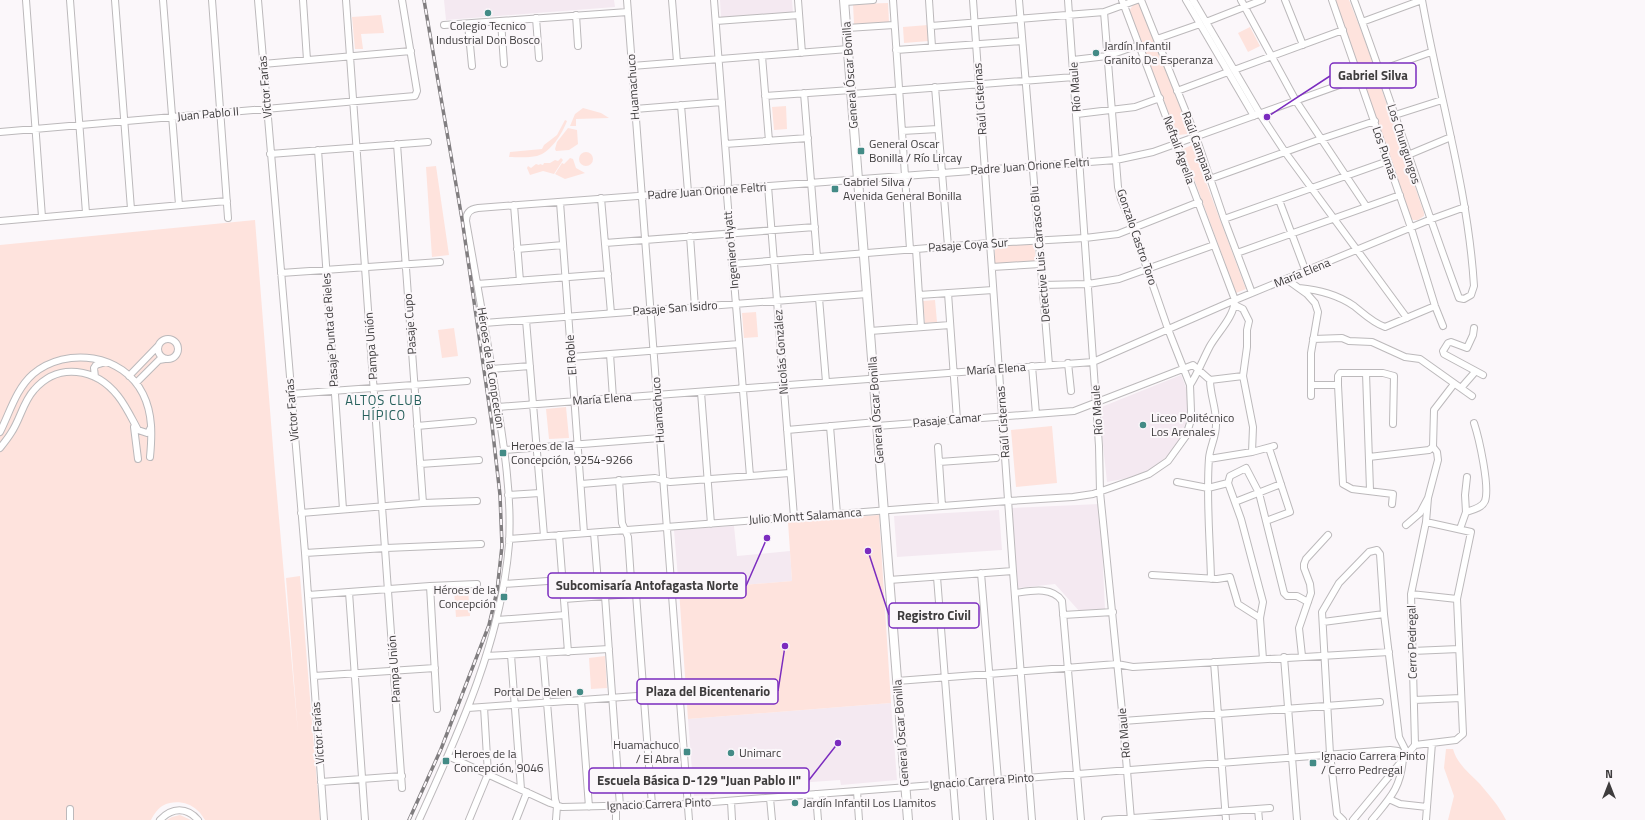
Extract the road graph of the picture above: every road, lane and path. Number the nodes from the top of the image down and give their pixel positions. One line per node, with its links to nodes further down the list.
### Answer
1 (26, 0): 105 (street)
2 (70, 0): 104 (street)
3 (115, 0): 102 (street)
4 (164, 0): 101 (street)
5 (212, 0): 97 (street)
6 (258, 0): 72 (street, Víctor Farías)
7 (303, 0): 69 (street)
8 (346, 0): 63 (street, Pampa Unión)
9 (402, 0): 60 (street)
10 (627, 0): 33 (street, Huamachuco)
11 (672, 0): 71 (street)
12 (714, 0): 41 (street, Ingeniero Hyatt)
13 (798, 0): 36 (street)
14 (873, 0): 30 (street)
15 (893, 0): 47 (street)
16 (929, 0): 48 (street)
17 (972, 0): 43 (street, Raúl Cisternas)
18 (1019, 0): 39 (street, Detective Luis Carrasco Blu)
19 (1068, 0): 37 (street, Río Maule)
20 (1137, 0): 31 (street)
21 (1141, 0): 51 (street, Raúl Campana)
22 (1186, 0): 44 (street)
23 (1193, 0): 44 (street)
24 (1241, 0): 32 (street)
25 (1262, 0): 32 (street)
26 (1285, 0): 55 (street)
27 (1332, 0): 50 (street, Los Pumas)
28 (1354, 0): 42 (street, Los Chungungos)
29 (1422, 0): 42 (street); 61 (street)
30 (845, 1): 49 (main road, General Óscar Bonilla)
31 (1123, 2): 34 (street); 54 (street, Neftalí Agrella)
32 (1245, 7): 44 (street); 66 (street)
33 (628, 12): 35 (street); 75 (street, Huamachuco)
34 (1104, 12): 37 (street); 65 (street, Gonzalo Castro Toro)
35 (576, 15): 38 (street); 56 (street)
36 (799, 15): 41 (street); 62 (street)
37 (1069, 15): 39 (street); 70 (street, Río Maule)
38 (536, 18): 40 (street); 67 (street)
39 (1020, 19): 43 (street); 52 (street, Detective Luis Carrasco Blu)
40 (501, 21): 45 (street); 73 (street)
41 (716, 21): 68 (street, Ingeniero Hyatt)
42 (1362, 22): 77 (street, Los Chungungos)
43 (974, 23): 48 (street); 53 (street, Raúl Cisternas)
44 (1203, 23): 51 (street); 76 (street)
45 (468, 24): 46 (street); 74 (street)
46 (444, 25)
47 (894, 25): 49 (street); 59 (street)
48 (931, 26): 57 (street)
49 (847, 28): 58 (main road, General Óscar Bonilla)
50 (1343, 30): 55 (street); 79 (street, Los Pumas)
51 (1157, 40): 84 (street, Raúl Campana)
52 (1022, 41): 53 (street); 80 (street, Detective Luis Carrasco Blu)
53 (976, 44): 57 (street); 81 (street, Raúl Cisternas)
54 (1139, 44): 65 (street); 88 (street, Neftalí Agrella)
55 (1303, 45): 66 (street)
56 (578, 46)
57 (932, 47): 59 (street)
58 (848, 50): 62 (street); 85 (main road, General Óscar Bonilla)
59 (896, 50): 83 (street)
60 (411, 51): 63 (street); 91 (street, Juan Pablo II)
61 (1431, 52): 77 (street, Padre Juan Orione Feltri); 89 (street)
62 (802, 53): 64 (street)
63 (351, 56): 69 (street); 91 (street, Pampa Unión)
64 (762, 56): 68 (street); 87 (street)
65 (1107, 56): 70 (street); 96 (street, Gonzalo Castro Toro)
66 (1272, 56): 76 (street); 90 (street)
67 (539, 58)
68 (719, 59): 71 (street); 92 (street, Ingeniero Hyatt)
69 (307, 60): 72 (street)
70 (1073, 60): 78 (street, Río Maule)
71 (677, 62): 75 (street)
72 (263, 64): 94 (street, Víctor Farías)
73 (504, 64)
74 (472, 66)
75 (632, 66): 95 (street, Huamachuco)
76 (1231, 71): 84 (street); 99 (street)
77 (1380, 71): 79 (street, Padre Juan Orione Feltri); 100 (street, Los Chungungos)
78 (1074, 77): 80 (street); 98 (street, Río Maule)
79 (1360, 78): 90 (street, Padre Juan Orione Feltri); 103 (street, Los Pumas)
80 (1025, 80): 81 (street); 126 (street, Detective Luis Carrasco Blu)
81 (979, 84): 82 (street); 127 (street, Raúl Cisternas)
82 (935, 87): 83 (street); 106 (street)
83 (899, 90): 85 (street); 107 (street)
84 (1178, 91): 109 (street, Raúl Campana)
85 (851, 92): 86 (street); 131 (main road, General Óscar Bonilla)
86 (804, 93): 87 (street); 111 (street)
87 (765, 96): 113 (street)
88 (1160, 98): 96 (street); 115 (street, Neftalí Agrella)
89 (1442, 100): 100 (street); 110 (street)
90 (1296, 101): 99 (street, Padre Juan Orione Feltri); 112 (street)
91 (354, 102): 94 (street, Juan Pablo II); 118 (street, Pampa Unión)
92 (722, 102): 93 (street); 117 (street, Ingeniero Hyatt)
93 (681, 105): 95 (street); 137 (street)
94 (267, 109): 97 (street, Juan Pablo II); 121 (street, Víctor Farías)
95 (635, 109): 139 (street, Huamachuco)
96 (1111, 111): 98 (street); 123 (street, Gonzalo Castro Toro)
97 (220, 113): 101 (street, Juan Pablo II); 142 (street)
98 (1077, 114): 125 (street, Río Maule)
99 (1257, 115): 109 (street, Padre Juan Orione Feltri); 120 (street)
100 (1395, 115): 122 (street, Los Chungungos)
101 (172, 117): 102 (street, Juan Pablo II); 145 (street)
102 (124, 121): 104 (street, Juan Pablo II); 149 (street)
103 (1375, 121): 112 (street); 124 (street, Los Pumas)
104 (80, 125): 105 (street, Juan Pablo II); 151 (street)
105 (36, 129): 108 (street, Juan Pablo II); 152 (street)
106 (938, 129): 107 (street); 128 (street)
107 (902, 131): 130 (street)
108 (0, 132)
109 (1196, 137): 115 (street, Padre Juan Orione Feltri); 132 (street, Raúl Campana)
110 (1451, 137): 122 (street); 148 (street)
111 (808, 138): 113 (street); 133 (street)
112 (1321, 139): 120 (street); 129 (street)
113 (769, 141): 117 (street)
114 (428, 142): 116 (street)
115 (1177, 143): 123 (street, Padre Juan Orione Feltri); 144 (street, Neftalí Agrella)
116 (397, 144): 118 (street); 181 (street, Pasaje Cupo)
117 (725, 144): 136 (street, Ingeniero Hyatt)
118 (358, 147): 119 (street); 184 (street, Pampa Unión)
119 (318, 150): 121 (street); 186 (street, Pasaje Punta de Rieles)
120 (1285, 152): 132 (street); 135 (street)
121 (270, 154): 189 (street, Víctor Farías)
122 (1408, 155): 156 (street, Los Chungungos)
123 (1116, 160): 125 (street, Padre Juan Orione Feltri); 159 (street, Gonzalo Castro Toro)
124 (1388, 161): 129 (street); 138 (street, Los Pumas)
125 (1080, 163): 126 (street, Padre Juan Orione Feltri); 165 (street, Río Maule)
126 (1032, 166): 127 (street, Padre Juan Orione Feltri); 167 (street, Detective Luis Carrasco Blu)
127 (985, 170): 128 (street, Padre Juan Orione Feltri); 169 (street, Raúl Cisternas)
128 (942, 173): 130 (street, Padre Juan Orione Feltri); 172 (street)
129 (1345, 175): 135 (street); 147 (street)
130 (905, 176): 131 (street, Padre Juan Orione Feltri); 174 (street)
131 (858, 179): 133 (street, Padre Juan Orione Feltri); 176 (main road, General Óscar Bonilla)
132 (1210, 179): 155 (street, Raúl Campana)
133 (812, 183): 134 (street, Padre Juan Orione Feltri); 158 (street)
134 (768, 186): 136 (street, Padre Juan Orione Feltri); 161 (street, Nicolás González)
135 (1311, 187): 141 (street); 154 (street)
136 (728, 189): 137 (street, Padre Juan Orione Feltri); 162 (street, Ingeniero Hyatt)
137 (688, 192): 139 (street, Padre Juan Orione Feltri)
138 (1400, 195): 147 (street); 160 (street, Los Pumas)
139 (641, 196): 140 (street, Padre Juan Orione Feltri); 166 (street, Huamachuco)
140 (602, 198): 143 (street, Padre Juan Orione Feltri); 168 (street)
141 (1279, 200): 155 (street); 163 (street)
142 (227, 201): 145 (street); 153 (street)
143 (560, 202): 146 (street, Padre Juan Orione Feltri); 170 (street, El Roble)
144 (1199, 202): 159 (street, Pasaje Coya Sur); 171 (street, Neftalí Agrella)
145 (179, 205): 149 (street)
146 (514, 205): 150 (street, Padre Juan Orione Feltri); 173 (street)
147 (1366, 206): 154 (street)
148 (1465, 207): 156 (street, María Elena); 156 (street, Los Chungungos)
149 (131, 209): 151 (street)
150 (469, 211): 194 (street, Héroes de la Conpcecion)
151 (86, 213): 152 (street)
152 (42, 217): 157 (street)
153 (228, 218)
154 (1334, 218): 163 (street); 175 (street)
155 (1224, 219): 177 (street, Raúl Campana)
156 (1429, 220): 160 (street, María Elena)
157 (0, 221)
158 (815, 227): 161 (street); 178 (street)
159 (1133, 228): 165 (street, Pasaje Coya Sur); 187 (street, Gonzalo Castro Toro)
160 (1411, 228): 175 (street, María Elena); 207 (street, Los Pumas)
161 (771, 230): 162 (street); 179 (street, Nicolás González)
162 (730, 233): 164 (street); 182 (street, Ingeniero Hyatt)
163 (1292, 234): 177 (street); 188 (street)
164 (690, 236): 166 (street); 208 (street)
165 (1085, 238): 167 (street, Pasaje Coya Sur); 195 (street, Río Maule)
166 (644, 240): 168 (street); 209 (street, Huamachuco)
167 (1038, 240): 169 (street, Pasaje Coya Sur); 183 (street, Detective Luis Carrasco Blu)
168 (605, 243): 190 (street)
169 (990, 243): 172 (street, Pasaje Coya Sur); 185 (street, Raúl Cisternas)
170 (563, 245): 173 (street); 191 (street, El Roble)
171 (1214, 245): 187 (street); 205 (street, Neftalí Agrella)
172 (948, 246): 174 (street, Pasaje Coya Sur)
173 (517, 249): 193 (street)
174 (913, 249): 176 (street, Pasaje Coya Sur); 202 (street)
175 (1357, 250): 188 (street, María Elena); 212 (street)
176 (864, 253): 178 (street, Pasaje Coya Sur); 201 (main road, General Óscar Bonilla)
177 (1237, 253): 200 (street, Raúl Campana)
178 (817, 257): 179 (street, Pasaje Coya Sur)
179 (774, 261): 182 (street, Pasaje Coya Sur); 204 (street, Nicolás González)
180 (440, 262): 181 (street)
181 (405, 264): 184 (street); 251 (street, Pasaje Cupo)
182 (732, 264): 206 (street, Ingeniero Hyatt)
183 (1040, 264): 185 (street); 196 (street, Detective Luis Carrasco Blu)
184 (366, 267): 186 (street); 256 (street, Pampa Unión)
185 (992, 267): 198 (street, Raúl Cisternas)
186 (326, 270): 189 (street); 259 (street, Pasaje Punta de Rieles)
187 (1148, 270): 195 (street); 219 (street, Gonzalo Castro Toro)
188 (1306, 272): 192 (street, María Elena)
189 (281, 274): 262 (street, Víctor Farías)
190 (608, 274): 191 (street); 210 (street)
191 (566, 277): 193 (street); 211 (street, El Roble)
192 (1286, 279): 197 (street); 200 (street, María Elena)
193 (520, 281): 194 (street)
194 (477, 284): 214 (street, Héroes de la Conpcecion)
195 (1088, 284): 196 (street); 229 (street, Río Maule)
196 (1042, 285): 231 (street, Detective Luis Carrasco Blu)
197 (1299, 288): 212 (street); 221 (street)
198 (994, 290): 199 (street); 236 (street, Raúl Cisternas)
199 (948, 293): 202 (street); 215 (street)
200 (1252, 293): 205 (street, María Elena)
201 (867, 294): 203 (street, Pasaje San Isidro); 220 (main road, General Óscar Bonilla)
202 (919, 295): 217 (street)
203 (819, 298): 204 (street, Pasaje San Isidro); 248 (street)
204 (777, 301): 206 (street, Pasaje San Isidro); 252 (street, Nicolás González)
205 (1235, 303): 219 (street, María Elena); 237 (street); 243 (street)
206 (736, 304): 208 (street, Pasaje San Isidro); 222 (street, Ingeniero Hyatt)
207 (1435, 306): 212 (street); 216 (street, Los Pumas)
208 (695, 307): 209 (street, Pasaje San Isidro)
209 (650, 310): 210 (street, Pasaje San Isidro); 224 (street, Huamachuco)
210 (611, 313): 211 (street, Pasaje San Isidro)
211 (568, 316): 213 (street, Pasaje San Isidro); 226 (street, El Roble)
212 (1407, 318)
213 (526, 320): 214 (street, Pasaje San Isidro); 232 (street)
214 (484, 323): 235 (street, Héroes de la Conpcecion)
215 (950, 325): 217 (street); 238 (street)
216 (1443, 326)
217 (921, 327): 220 (street)
218 (1474, 328): 239 (street)
219 (1168, 329): 229 (street, María Elena); 234 (street, Gonzalo Castro Toro)
220 (870, 331): 245 (main road, General Óscar Bonilla)
221 (1313, 339): 250 (street); 254 (street)
222 (739, 344): 224 (street); 257 (street, Ingeniero Hyatt)
223 (158, 346): 227 (street); 227 (street); 242 (street)
224 (653, 350): 225 (street); 263 (street, Huamachuco)
225 (610, 354): 226 (street); 266 (street)
226 (571, 357): 267 (street, El Roble)
227 (165, 359): 249 (street)
228 (106, 362): 242 (street); 244 (street); 283 (street)
229 (1093, 362): 230 (street, María Elena); 269 (street, Río Maule)
230 (1068, 363): 231 (street, María Elena); 260 (street)
231 (1049, 365): 233 (street, María Elena)
232 (530, 366): 235 (street); 268 (street)
233 (1032, 366): 236 (street, María Elena); 272 (street)
234 (1183, 368): 237 (street, Pasaje Camar); 253 (street, Gonzalo Castro Toro); 269 (street, Pasaje Camar)
235 (492, 369): 270 (street, Héroes de la Conpcecion)
236 (999, 369): 238 (street, María Elena); 273 (street, Raúl Cisternas)
237 (1199, 370): 246 (street); 253 (street)
238 (953, 372): 245 (street, María Elena); 274 (street)
239 (1475, 372): 241 (street); 258 (street)
240 (1366, 373): 255 (street); 278 (street); 293 (street)
241 (1483, 375)
242 (129, 376): 249 (street)
243 (1243, 376): 246 (street); 291 (street)
244 (95, 377): 271 (street); 289 (street)
245 (874, 378): 248 (street, María Elena); 277 (main road, General Óscar Bonilla)
246 (1210, 380): 296 (street)
247 (467, 382): 251 (street)
248 (826, 382): 252 (street, María Elena)
249 (136, 383): 279 (street)
250 (1454, 384): 258 (street); 288 (street)
251 (414, 385): 256 (street); 280 (street, Pasaje Cupo)
252 (783, 385): 257 (street, María Elena); 282 (street, Nicolás González)
253 (1190, 385): 312 (street, Gonzalo Castro Toro)
254 (1311, 385): 255 (street); 264 (street)
255 (1338, 385): 311 (street)
256 (374, 388): 259 (street); 322 (street, Pampa Unión)
257 (742, 388): 261 (street, María Elena); 301 (street, Ingeniero Hyatt)
258 (1461, 388): 265 (street)
259 (335, 391): 262 (street); 324 (street, Pasaje Punta de Rieles)
260 (1071, 391)
261 (701, 392): 263 (street, María Elena); 303 (street)
262 (291, 394): 326 (street, Víctor Farías)
263 (656, 395): 266 (street, María Elena); 284 (street, Huamachuco)
264 (1311, 396)
265 (1472, 396)
266 (613, 398): 267 (street, María Elena)
267 (574, 401): 268 (street, María Elena); 285 (street, El Roble)
268 (533, 404): 270 (street, María Elena); 286 (street)
269 (1096, 404): 272 (street, Pasaje Camar); 312 (street, Río Maule)
270 (498, 407): 290 (street, Héroes de la Conpcecion)
271 (129, 414): 279 (street); 295 (street)
272 (1036, 414): 273 (street, Pasaje Camar)
273 (1003, 416): 274 (street, Pasaje Camar); 318 (street, Raúl Cisternas)
274 (957, 420): 277 (street, Pasaje Camar)
275 (473, 422): 280 (street)
276 (1474, 423): 327 (street)
277 (877, 424): 281 (street, Pasaje Camar); 325 (main road, General Óscar Bonilla)
278 (1394, 424)
279 (152, 425): 292 (street)
280 (417, 426): 299 (street, Pasaje Cupo)
281 (830, 426): 282 (street, Pasaje Camar); 328 (street)
282 (787, 430): 300 (street, Nicolás González)
283 (0, 432)
284 (660, 438): 285 (street); 305 (street, Huamachuco)
285 (578, 444): 286 (street); 308 (street, El Roble)
286 (536, 447): 290 (street); 313 (street)
287 (938, 447): 298 (street)
288 (1433, 447): 293 (street); 316 (street)
289 (0, 448)
290 (504, 450): 315 (street, Héroes de la Conpcecion)
291 (1252, 452): 296 (street); 309 (street)
292 (150, 457)
293 (1369, 457): 311 (street)
294 (996, 458): 298 (street)
295 (138, 459)
296 (1209, 459): 310 (street)
297 (479, 460): 299 (street)
298 (939, 462): 323 (street)
299 (420, 464): 320 (street, Pasaje Cupo)
300 (790, 473): 301 (street); 329 (street, Nicolás González)
301 (750, 476): 303 (street)
302 (1467, 477): 327 (street)
303 (708, 479): 305 (street); 332 (street)
304 (619, 480): 305 (street); 308 (street); 336 (street)
305 (663, 480): 334 (street, Huamachuco)
306 (1177, 482): 310 (street)
307 (1228, 483): 310 (street); 314 (street); 319 (street)
308 (580, 484): 337 (street, El Roble)
309 (1281, 484): 314 (street); 330 (street)
310 (1208, 488): 350 (street)
311 (1370, 490): 321 (street)
312 (1100, 492): 318 (street, Julio Montt Salamanca); 367 (street, Río Maule)
313 (540, 493): 315 (street); 341 (street)
314 (1259, 493): 319 (street); 330 (street)
315 (508, 495): 342 (street, Héroes de la Conpcecion)
316 (1428, 498): 331 (street, Cerro Pedregal); 333 (street)
317 (477, 501): 320 (street)
318 (1008, 501): 323 (street, Julio Montt Salamanca); 346 (street, Raúl Cisternas)
319 (1234, 502): 371 (street)
320 (423, 503): 322 (street)
321 (1392, 504)
322 (383, 506): 324 (street); 344 (street, Pampa Unión)
323 (942, 506): 325 (street, Julio Montt Salamanca)
324 (343, 509): 326 (street)
325 (884, 510): 328 (street, Julio Montt Salamanca); 352 (main road, General Óscar Bonilla)
326 (301, 512): 345 (street, Víctor Farías)
327 (1466, 512): 335 (street)
328 (837, 514): 329 (street, Julio Montt Salamanca)
329 (794, 517): 332 (street, Julio Montt Salamanca)
330 (1266, 521): 366 (street)
331 (1426, 522): 335 (street); 361 (street, Cerro Pedregal)
332 (712, 524): 334 (street, Julio Montt Salamanca)
333 (1406, 525)
334 (667, 527): 336 (street, Julio Montt Salamanca); 357 (street, Huamachuco)
335 (1460, 529): 364 (street)
336 (625, 530): 338 (street, Julio Montt Salamanca); 360 (street)
337 (584, 533): 338 (street, Julio Montt Salamanca); 339 (street, Julio Montt Salamanca)
338 (594, 533): 363 (street)
339 (559, 535): 341 (street, Julio Montt Salamanca); 351 (street)
340 (1328, 535): 366 (street)
341 (544, 536): 342 (street, Julio Montt Salamanca)
342 (509, 539): 354 (street, Héroes de la Conpcecion)
343 (481, 544): 344 (street)
344 (386, 548): 345 (street); 356 (street, Pampa Unión)
345 (305, 553): 362 (street, Víctor Farías)
346 (1013, 571): 347 (street); 359 (street, Raúl Cisternas)
347 (981, 573): 349 (street); 393 (street)
348 (1152, 575): 350 (street)
349 (937, 576): 352 (street); 395 (street)
350 (1211, 579): 371 (street)
351 (562, 580): 354 (street); 365 (street)
352 (889, 580): 396 (main road, General Óscar Bonilla)
353 (477, 584): 355 (street)
354 (504, 584): 372 (street, Héroes de la Conpcecion)
355 (430, 586): 356 (street); 388 (street)
356 (388, 589): 358 (street); 390 (street, Pampa Unión)
357 (672, 591): 360 (street); 397 (street, Huamachuco)
358 (349, 592): 362 (street); 392 (street)
359 (1015, 593): 370 (street); 391 (street, Raúl Cisternas)
360 (634, 594): 363 (street); 398 (street)
361 (1411, 594): 364 (street); 376 (street, Cerro Pedregal)
362 (308, 595): 394 (street, Víctor Farías)
363 (602, 596): 365 (street); 374 (street)
364 (1457, 598): 375 (street)
365 (564, 599): 369 (street)
366 (1308, 602): 383 (street)
367 (1113, 612): 370 (street); 387 (street, Río Maule)
368 (1384, 614): 373 (street); 373 (street); 378 (street)
369 (565, 615): 372 (street); 377 (street)
370 (1063, 615): 389 (street)
371 (1260, 618): 385 (street)
372 (496, 620): 382 (street, Héroes de la Conpcecion)
373 (1323, 622): 381 (street)
374 (609, 649): 377 (street); 399 (street)
375 (1459, 649): 376 (street); 400 (street)
376 (1412, 651): 402 (street, Cerro Pedregal)
377 (568, 652): 379 (street)
378 (1389, 652): 381 (street); 415 (street)
379 (543, 654): 380 (street); 403 (street)
380 (511, 655): 382 (street); 405 (street)
381 (1325, 655): 383 (street); 406 (street)
382 (486, 656): 408 (street, Héroes de la Conpcecion)
383 (1302, 656): 384 (street)
384 (1284, 657): 385 (street); 410 (street)
385 (1263, 659): 386 (street)
386 (1214, 662): 387 (street); 411 (street)
387 (1117, 664): 389 (street); 412 (street, Río Maule)
388 (435, 668): 390 (street); 409 (street)
389 (1068, 668): 391 (street); 423 (street)
390 (394, 671): 392 (street); 424 (street, Pampa Unión)
391 (1020, 672): 393 (street); 425 (street, Raúl Cisternas)
392 (355, 674): 394 (street); 426 (street)
393 (989, 674): 395 (street); 427 (street)
394 (314, 676): 429 (street, Víctor Farías)
395 (945, 678): 396 (street); 430 (street)
396 (897, 681): 431 (main road, General Óscar Bonilla)
397 (679, 693): 398 (street); 439 (street, Huamachuco)
398 (644, 695): 399 (street); 440 (street)
399 (612, 698): 401 (street); 442 (street)
400 (1461, 698): 402 (street); 413 (street)
401 (581, 700): 403 (street); 444 (street)
402 (1414, 700): 414 (street, Cerro Pedregal)
403 (547, 702): 405 (street); 441 (street)
404 (1380, 702): 406 (street)
405 (515, 705): 407 (street); 433 (street)
406 (1328, 706): 410 (street); 416 (street)
407 (484, 707): 408 (street); 422 (street)
408 (468, 708): 417 (street, Héroes de la Conpcecion)
409 (437, 709)
410 (1288, 709): 411 (street); 418 (street)
411 (1218, 714): 412 (street); 420 (street)
412 (1123, 721): 421 (street, Río Maule)
413 (1432, 743): 414 (street); 443 (street)
414 (1415, 745): 415 (street)
415 (1407, 753): 419 (street)
416 (1330, 754): 418 (street, Ignacio Carrera Pinto); 419 (street, Ignacio Carrera Pinto); 475 (street)
417 (448, 756): 422 (street, Ignacio Carrera Pinto); 456 (street)
418 (1292, 757): 420 (street, Ignacio Carrera Pinto); 474 (street)
419 (1403, 758): 437 (street); 476 (street)
420 (1222, 763): 421 (street, Ignacio Carrera Pinto); 448 (street)
421 (1127, 770): 423 (street, Ignacio Carrera Pinto); 450 (street, Río Maule)
422 (488, 774): 433 (street, Ignacio Carrera Pinto); 457 (street)
423 (1077, 774): 425 (street, Ignacio Carrera Pinto); 470 (street)
424 (402, 776): 426 (street); 432 (street, Pampa Unión)
425 (1028, 778): 427 (street, Ignacio Carrera Pinto); 469 (street, Raúl Cisternas)
426 (362, 779): 429 (street); 455 (street)
427 (998, 780): 428 (street, Ignacio Carrera Pinto)
428 (987, 781): 430 (street, Ignacio Carrera Pinto); 468 (street)
429 (321, 782): 454 (street, Víctor Farías)
430 (953, 784): 431 (street, Ignacio Carrera Pinto); 467 (street)
431 (905, 787): 434 (street, Ignacio Carrera Pinto); 466 (main road, General Óscar Bonilla)
432 (402, 788)
433 (524, 791): 441 (street, Ignacio Carrera Pinto); 458 (street)
434 (857, 791): 435 (street, Ignacio Carrera Pinto); 465 (street)
435 (816, 794): 436 (street, Ignacio Carrera Pinto); 464 (street)
436 (770, 798): 438 (street, Ignacio Carrera Pinto); 463 (street)
437 (1389, 799): 443 (street); 477 (street)
438 (731, 801): 439 (street, Ignacio Carrera Pinto); 462 (street)
439 (687, 804): 440 (street, Ignacio Carrera Pinto); 461 (street, Huamachuco)
440 (652, 805): 442 (street, Ignacio Carrera Pinto)
441 (558, 806): 444 (street, Ignacio Carrera Pinto); 459 (street)
442 (618, 806): 444 (street, Ignacio Carrera Pinto); 460 (street)
443 (1428, 806): 478 (street)
444 (589, 807)
445 (1270, 808): 447 (street)
446 (70, 809): 451 (street)
447 (1258, 809): 448 (street); 473 (street)
448 (1226, 811): 449 (street); 472 (street)
449 (1180, 817): 450 (street)
450 (1131, 819): 471 (street)
451 (70, 820)
452 (160, 820): 453 (street)
453 (198, 820)
454 (324, 820)
455 (365, 820)
456 (419, 820)
457 (469, 820)
458 (516, 820)
459 (556, 820)
460 (616, 820)
461 (689, 820)
462 (732, 820)
463 (772, 820)
464 (818, 820)
465 (859, 820)
466 (908, 820)
467 (956, 820)
468 (990, 820)
469 (1032, 820)
470 (1081, 820)
471 (1105, 820)
472 (1226, 820)
473 (1259, 820)
474 (1297, 820)
475 (1343, 820)
476 (1353, 820)
477 (1372, 820)
478 (1426, 820)

